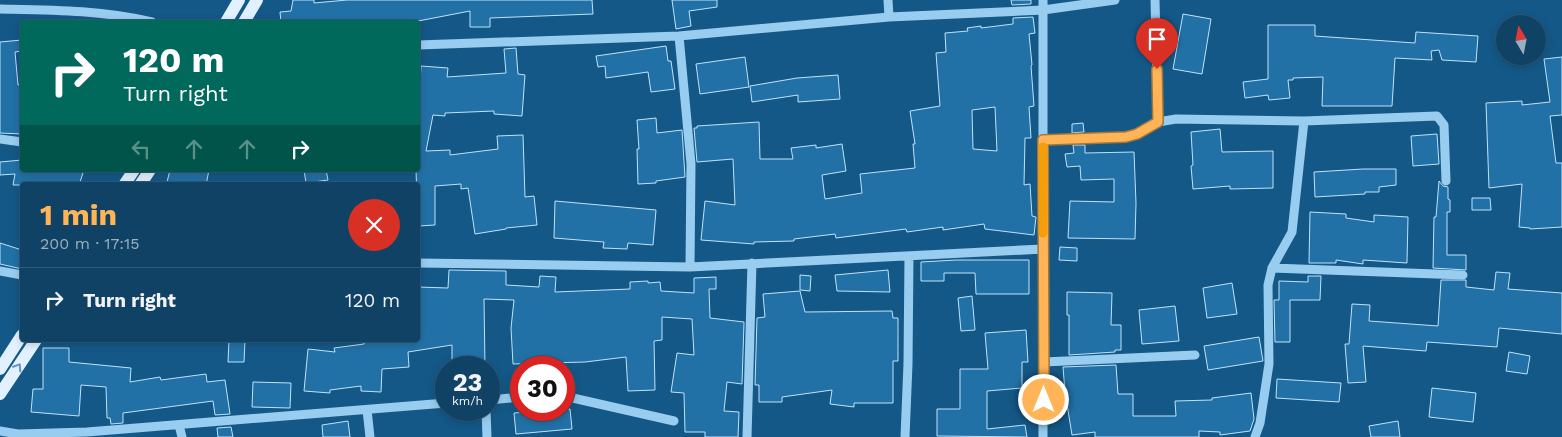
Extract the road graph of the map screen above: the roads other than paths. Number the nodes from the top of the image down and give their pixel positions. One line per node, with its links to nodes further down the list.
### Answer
1 (64, 0): 9 (street)
2 (240, 0): 13 (main road)
3 (257, 0): 14 (main road)
4 (888, 0): 11 (street)
5 (1043, 0): 10 (street)
6 (1115, 0): 10 (street)
7 (1155, 0): 18 (street)
8 (0, 9): 9 (street)
9 (62, 10): 12 (street)
10 (1043, 10): 11 (street); 20 (street)
11 (889, 17): 15 (street)
12 (143, 20)
13 (227, 20)
14 (245, 20)
15 (679, 36): 16 (street); 27 (street)
16 (420, 44)
17 (1304, 121): 18 (street); 22 (street); 28 (street)
18 (1158, 122): 20 (street)
19 (0, 139): 21 (street)
20 (1043, 140): 23 (street)
21 (20, 142)
22 (1446, 181)
23 (1043, 249): 24 (street); 35 (street)
24 (909, 256): 26 (street); 50 (street)
25 (420, 263): 27 (street)
26 (752, 263): 27 (street); 49 (street)
27 (690, 267)
28 (1272, 268): 31 (street); 52 (street)
29 (0, 271): 30 (street)
30 (20, 275)
31 (1463, 275)
32 (20, 338): 36 (main road)
33 (35, 342): 37 (main road, one-way to 33)
34 (1195, 355): 35 (street)
35 (1044, 362): 51 (street)
36 (2, 364)
37 (0, 394)
38 (575, 398): 42 (street)
39 (435, 404): 40 (street)
40 (367, 410): 43 (street); 47 (street)
41 (486, 421): 48 (street)
42 (674, 421)
43 (179, 425): 45 (street); 46 (street)
44 (0, 431): 45 (street)
45 (19, 435)
46 (182, 437)
47 (370, 437)
48 (487, 437)
49 (746, 437)
50 (905, 437)
51 (1044, 437)
52 (1255, 437)

